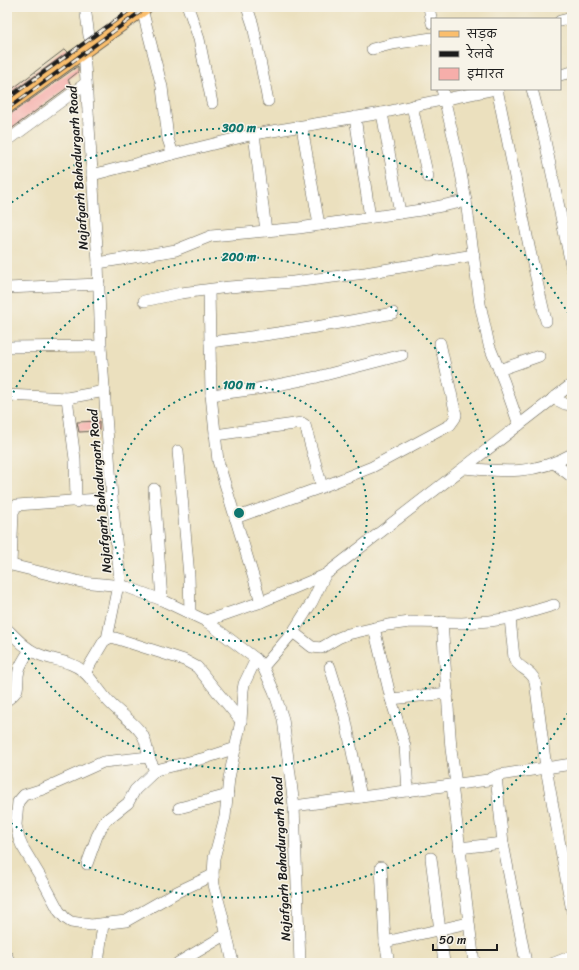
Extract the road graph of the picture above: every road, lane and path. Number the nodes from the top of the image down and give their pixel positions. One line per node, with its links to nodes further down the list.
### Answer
1 (85, 7): 9 (street)
2 (188, 7): 22 (street)
3 (247, 7): 21 (street)
4 (429, 7): 6 (street)
5 (139, 8): 9 (main road); 12 (main road); 30 (street)
6 (431, 18)
7 (572, 18): 8 (street)
8 (561, 21)
9 (89, 36): 19 (main road)
10 (431, 38): 11 (street)
11 (372, 48)
12 (84, 50): 15 (street, Najafgarh Bahadurgarh Road); 23 (main road)
13 (572, 72): 14 (street)
14 (561, 75)
15 (86, 83): 29 (street); 31 (street, Najafgarh Bahadurgarh Road)
16 (485, 90): 20 (street)
17 (496, 90): 46 (street)
18 (532, 90): 40 (street)
19 (7, 94)
20 (443, 94): 24 (street); 33 (street)
21 (268, 100)
22 (212, 103)
23 (7, 106)
24 (412, 106): 25 (street); 32 (street)
25 (382, 113): 26 (street); 34 (street)
26 (355, 117): 27 (street); 35 (street)
27 (302, 127): 28 (street); 36 (street)
28 (254, 134): 30 (street); 37 (street)
29 (7, 141)
30 (173, 154): 31 (street)
31 (92, 175): 39 (street, Najafgarh Bahadurgarh Road)
32 (428, 177)
33 (466, 201): 34 (street); 38 (street)
34 (400, 213): 35 (street)
35 (370, 217): 36 (street)
36 (319, 225): 37 (street)
37 (266, 231): 39 (street)
38 (474, 254): 43 (street); 53 (street)
39 (98, 262): 41 (street, Najafgarh Bahadurgarh Road)
40 (571, 262)
41 (98, 284): 42 (street); 49 (street, Najafgarh Bahadurgarh Road)
42 (7, 288)
43 (209, 290): 44 (street); 47 (street)
44 (144, 301)
45 (393, 313): 47 (street)
46 (546, 321)
47 (210, 342): 57 (street)
48 (440, 342): 68 (street)
49 (101, 346): 50 (street); 55 (street, Najafgarh Bahadurgarh Road)
50 (7, 347)
51 (402, 355): 57 (street)
52 (539, 356): 53 (street)
53 (499, 370): 61 (street)
54 (572, 384): 59 (street)
55 (105, 391): 58 (street); 70 (street, Najafgarh Bahadurgarh Road)
56 (7, 395): 58 (street)
57 (211, 395): 62 (street)
58 (67, 398): 71 (street)
59 (553, 398): 60 (street); 61 (street)
60 (572, 405)
61 (519, 424): 66 (street)
62 (215, 435): 68 (street); 72 (street)
63 (178, 451): 79 (street)
64 (572, 454): 65 (street)
65 (554, 463): 66 (street); 67 (street)
66 (464, 468): 74 (street)
67 (572, 477)
68 (322, 487): 72 (street)
69 (154, 489): 76 (street)
70 (112, 498): 71 (street); 75 (street, Najafgarh Bahadurgarh Road)
71 (76, 502): 73 (street)
72 (235, 518): 77 (street)
73 (9, 564): 75 (street)
74 (325, 575): 77 (street); 85 (street)
75 (120, 585): 76 (street, Najafgarh Bahadurgarh Road); 86 (street)
76 (162, 600): 79 (street, Najafgarh Bahadurgarh Road)
77 (261, 602): 81 (street)
78 (554, 605): 80 (street)
79 (190, 612): 81 (street, Najafgarh Bahadurgarh Road)
80 (510, 618): 82 (street); 98 (street)
81 (206, 621): 88 (street, Najafgarh Bahadurgarh Road)
82 (442, 622): 83 (street); 91 (street)
83 (374, 628): 85 (street); 92 (street)
84 (7, 629): 87 (street)
85 (293, 632): 88 (street)
86 (106, 639): 90 (street); 94 (street)
87 (30, 650): 90 (street); 93 (street)
88 (260, 663): 94 (street); 105 (street, Najafgarh Bahadurgarh Road)
89 (330, 667): 104 (street)
90 (85, 673): 96 (street)
91 (448, 693): 92 (street); 101 (street)
92 (391, 699): 102 (street)
93 (7, 700)
94 (241, 721): 95 (street)
95 (236, 748): 99 (street); 103 (street)
96 (149, 757): 99 (street); 115 (street)
97 (572, 764): 98 (street)
98 (546, 768): 100 (street); 113 (street)
99 (156, 770): 110 (street)
100 (496, 776): 101 (street); 107 (street)
101 (454, 785): 102 (street); 108 (street)
102 (408, 791): 104 (street)
103 (228, 795): 106 (street); 112 (street)
104 (361, 797): 105 (street)
105 (294, 806): 125 (street, Najafgarh Bahadurgarh Road)
106 (179, 808)
107 (503, 843): 108 (street); 129 (street)
108 (459, 848): 114 (street)
109 (431, 858): 116 (street)
110 (87, 864)
111 (382, 867): 118 (street)
112 (213, 875): 115 (street); 117 (street)
113 (572, 911)
114 (468, 923): 116 (street); 128 (street)
115 (103, 924): 122 (street)
116 (440, 930): 118 (street); 127 (street)
117 (227, 934): 123 (street); 124 (street)
118 (385, 942): 126 (street)
119 (7, 956): 121 (street)
120 (572, 956): 130 (street)
121 (9, 963)
122 (98, 963)
123 (178, 963)
124 (233, 963)
125 (300, 963)
126 (389, 963)
127 (444, 963)
128 (474, 963)
129 (526, 963)
130 (554, 963)

